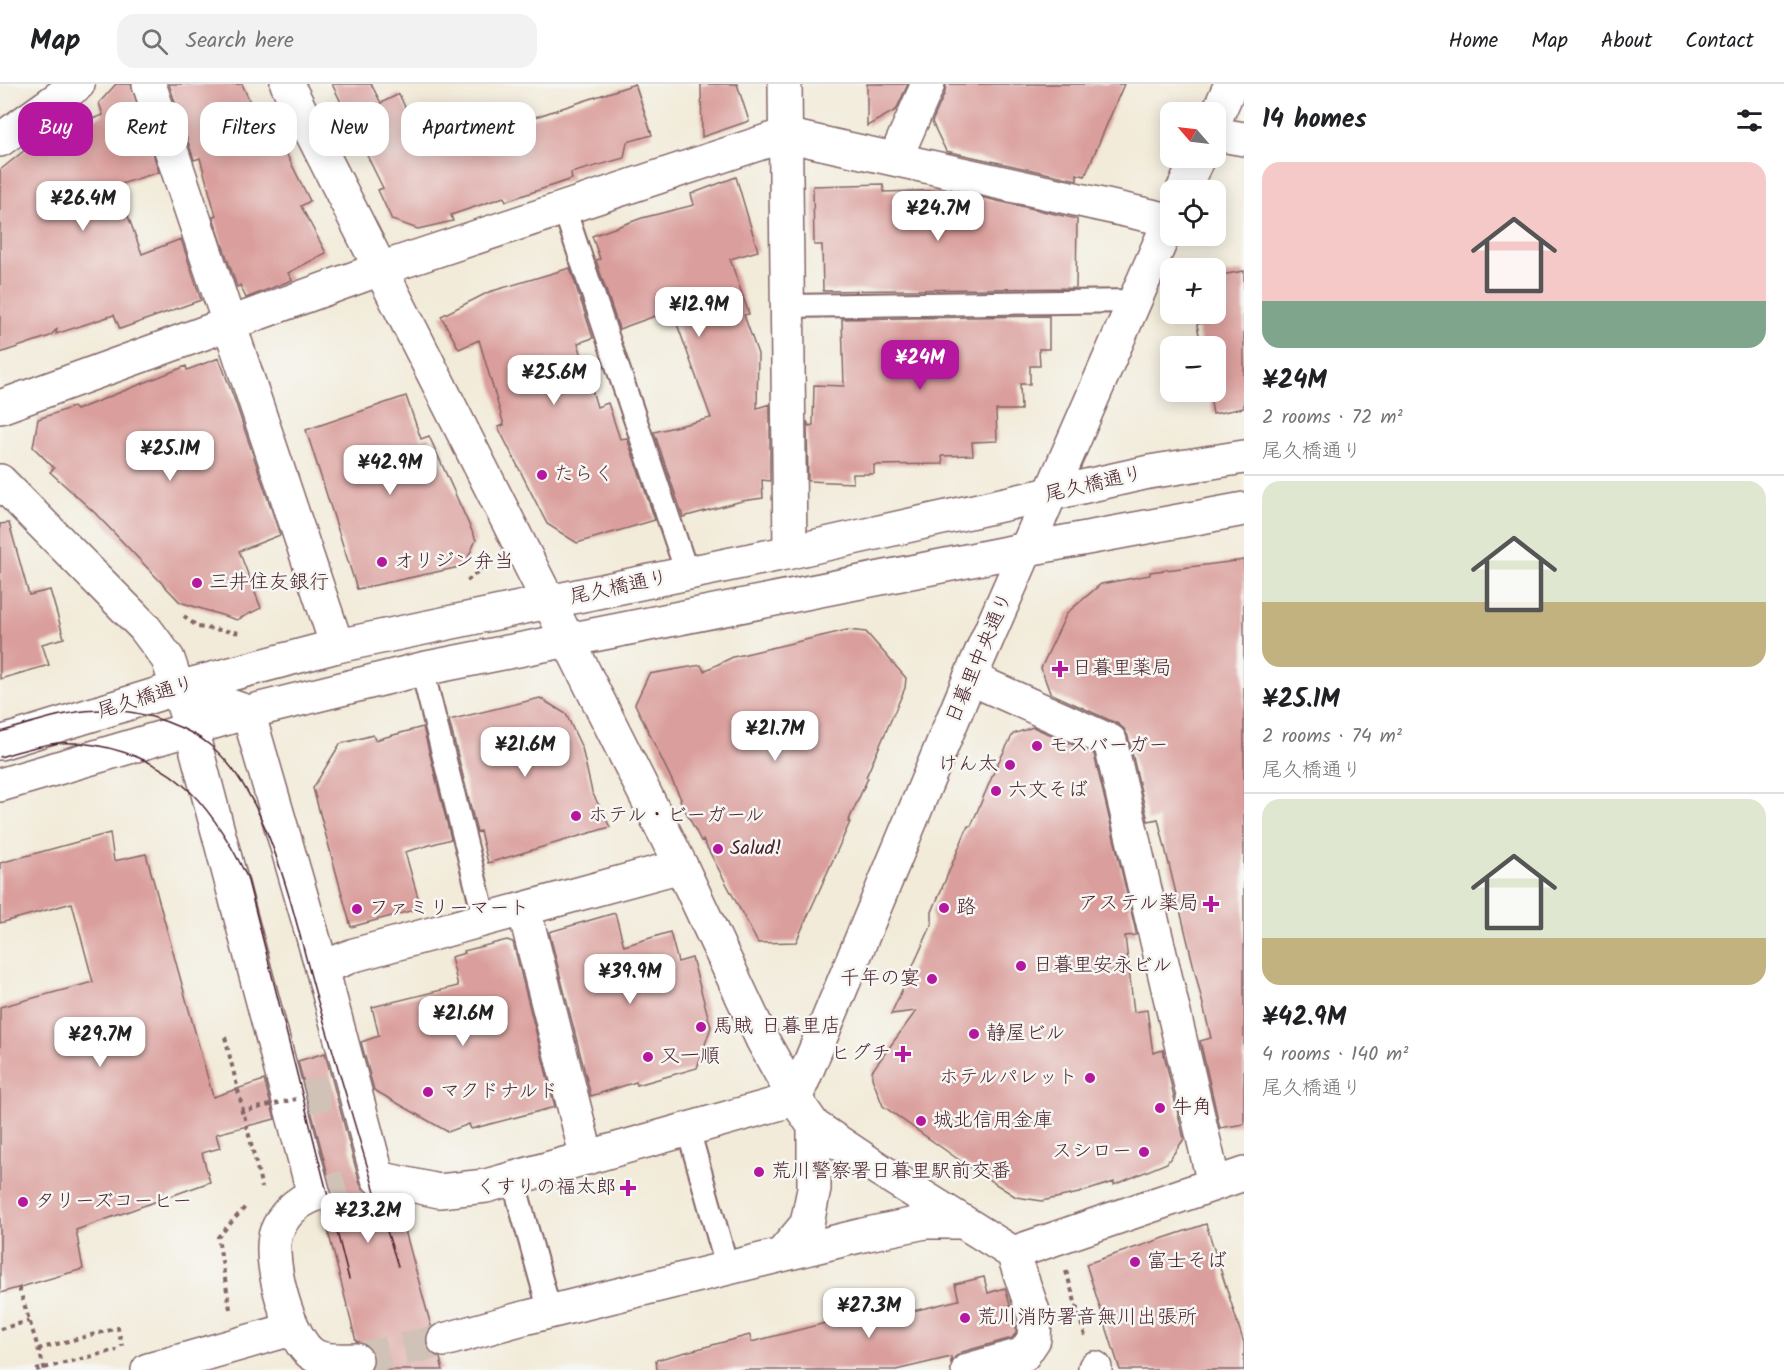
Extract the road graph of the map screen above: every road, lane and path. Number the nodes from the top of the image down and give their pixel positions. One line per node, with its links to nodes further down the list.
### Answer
1 (78, 84): 8 (street)
2 (149, 84): 19 (street)
3 (287, 84): 16 (street)
4 (785, 84): 9 (street)
5 (928, 84): 12 (street)
6 (1231, 84): 7 (street)
7 (1223, 102)
8 (4, 130)
9 (785, 135): 12 (street); 13 (street); 18 (street)
10 (1226, 136): 11 (street)
11 (1244, 139)
12 (895, 159): 14 (street)
13 (564, 208): 16 (street); 27 (lane)
14 (1160, 218)
15 (1160, 243): 17 (street, 日暮里中央通り)
16 (380, 269): 19 (street); 28 (street)
17 (1135, 301): 18 (lane); 23 (street, 日暮里中央通り)
18 (787, 306): 26 (street)
19 (230, 325): 20 (street); 32 (street)
20 (0, 407)
21 (1244, 457): 23 (street, 尾久橋通り)
22 (0, 481): 35 (street)
23 (1050, 495): 25 (street, 日暮里中央通り); 26 (street, 尾久橋通り)
24 (1244, 509): 25 (street, 尾久橋通り)
25 (1027, 549): 31 (street, 尾久橋通り); 34 (street, 日暮里中央通り)
26 (790, 552): 27 (street, 尾久橋通り)
27 (687, 573): 28 (street, 尾久橋通り)
28 (549, 603): 31 (street); 32 (street, 尾久橋通り)
29 (180, 613): 30 (path)
30 (250, 630)
31 (568, 640): 33 (street, 尾久橋通り); 40 (street)
32 (337, 646): 35 (street, 尾久橋通り)
33 (422, 669): 36 (street, 尾久橋通り); 42 (lane)
34 (970, 678): 48 (street, 日暮里中央通り); 54 (street)
35 (178, 688): 36 (street); 37 (street); 38 (street, 尾久橋通り)
36 (249, 712): 37 (street, 尾久橋通り); 43 (street)
37 (191, 729): 39 (street, 尾久橋通り); 65 (street)
38 (0, 743)
39 (0, 785)
40 (681, 866): 41 (street); 48 (street)
41 (524, 909): 42 (street); 52 (street)
42 (485, 920): 43 (street)
43 (322, 968): 53 (street)
44 (225, 1037): 46 (path)
45 (243, 1079): 46 (path)
46 (236, 1081): 55 (path)
47 (296, 1099): 49 (path, bridge)
48 (795, 1099): 50 (street); 51 (street)
49 (240, 1112)
50 (814, 1126): 56 (street); 58 (street)
51 (688, 1130): 52 (street); 59 (lane)
52 (586, 1158): 53 (street)
53 (513, 1179): 62 (lane)
54 (1229, 1179): 57 (street)
55 (262, 1188)
56 (963, 1222): 57 (street); 58 (street)
57 (1012, 1253): 73 (street)
58 (782, 1254): 59 (street)
59 (727, 1267): 62 (street)
60 (1071, 1286): 70 (path)
61 (19, 1288): 63 (path, bridge)
62 (550, 1312): 66 (street)
63 (28, 1321): 64 (path); 67 (path, bridge)
64 (0, 1329)
65 (292, 1329): 69 (street); 72 (street)
66 (444, 1340)
67 (38, 1349): 68 (path); 71 (path, bridge)
68 (123, 1349)
69 (356, 1360)
70 (1095, 1369)
71 (45, 1370)
72 (148, 1370)
73 (968, 1370)

